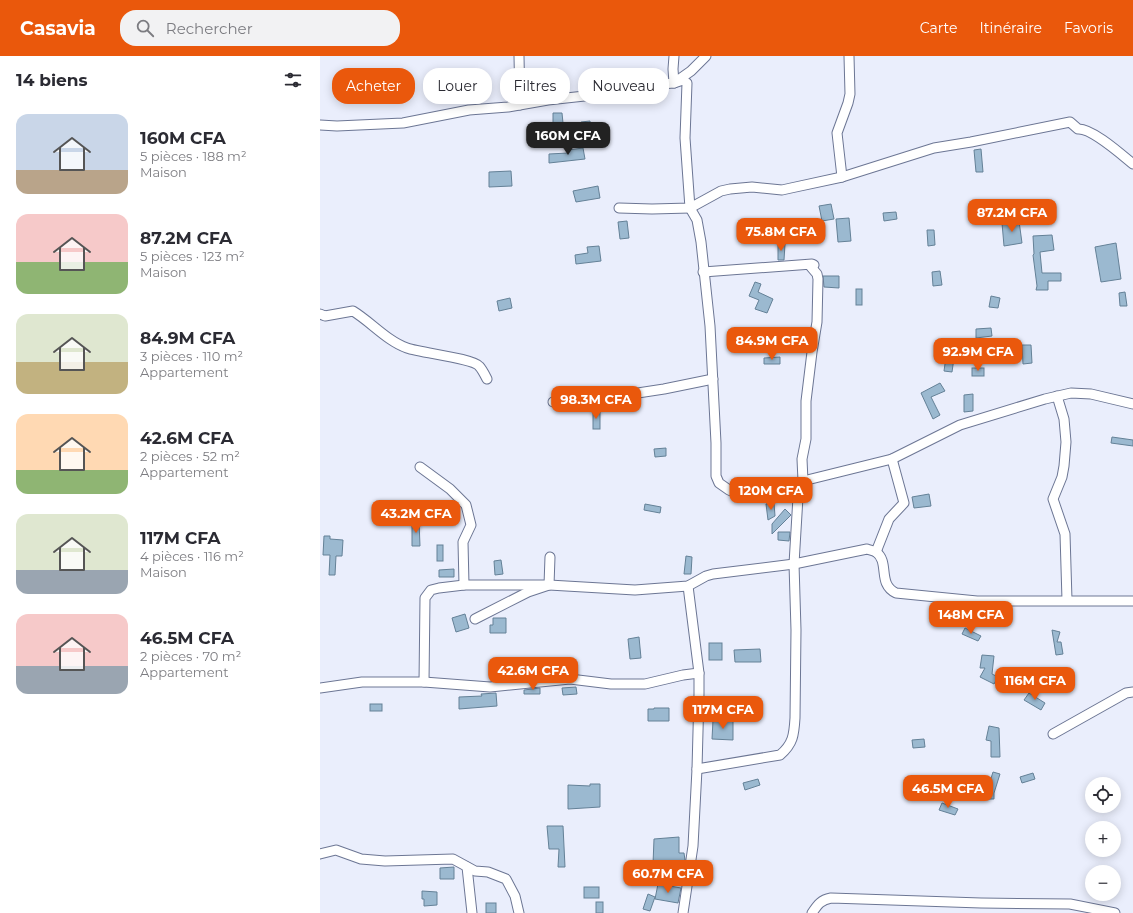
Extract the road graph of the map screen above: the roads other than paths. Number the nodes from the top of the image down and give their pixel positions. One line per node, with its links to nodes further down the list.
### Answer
1 (519, 56): 6 (street)
2 (674, 56): 5 (street)
3 (706, 56): 5 (street)
4 (849, 56): 9 (street)
5 (674, 83): 6 (street); 11 (street)
6 (520, 105): 7 (street)
7 (320, 125)
8 (1133, 164): 9 (street)
9 (842, 177): 11 (street)
10 (619, 208): 11 (street)
11 (690, 208): 12 (street)
12 (703, 272): 15 (street); 21 (street)
13 (320, 314): 14 (street)
14 (487, 379)
15 (713, 379): 17 (street); 22 (street)
16 (1057, 396): 18 (street); 19 (street); 29 (street)
17 (553, 402)
18 (1133, 404)
19 (892, 459): 21 (street); 23 (street)
20 (420, 467): 26 (street)
21 (803, 481): 22 (street)
22 (798, 497): 25 (street)
23 (876, 552): 25 (street); 29 (street)
24 (550, 556): 27 (street)
25 (794, 564): 28 (street); 37 (street)
26 (464, 585): 27 (street); 33 (street)
27 (549, 585): 28 (street); 31 (street)
28 (688, 586): 32 (street)
29 (1067, 600): 30 (street)
30 (1133, 600)
31 (475, 619)
32 (699, 673): 33 (street); 37 (street)
33 (424, 682): 34 (street)
34 (320, 688)
35 (1133, 692): 36 (street)
36 (1053, 734)
37 (698, 770): 42 (street)
38 (320, 854): 39 (street)
39 (467, 867): 40 (street); 41 (street)
40 (472, 913)
41 (519, 913)
42 (683, 913)
43 (812, 913): 44 (street)
44 (1115, 913)

